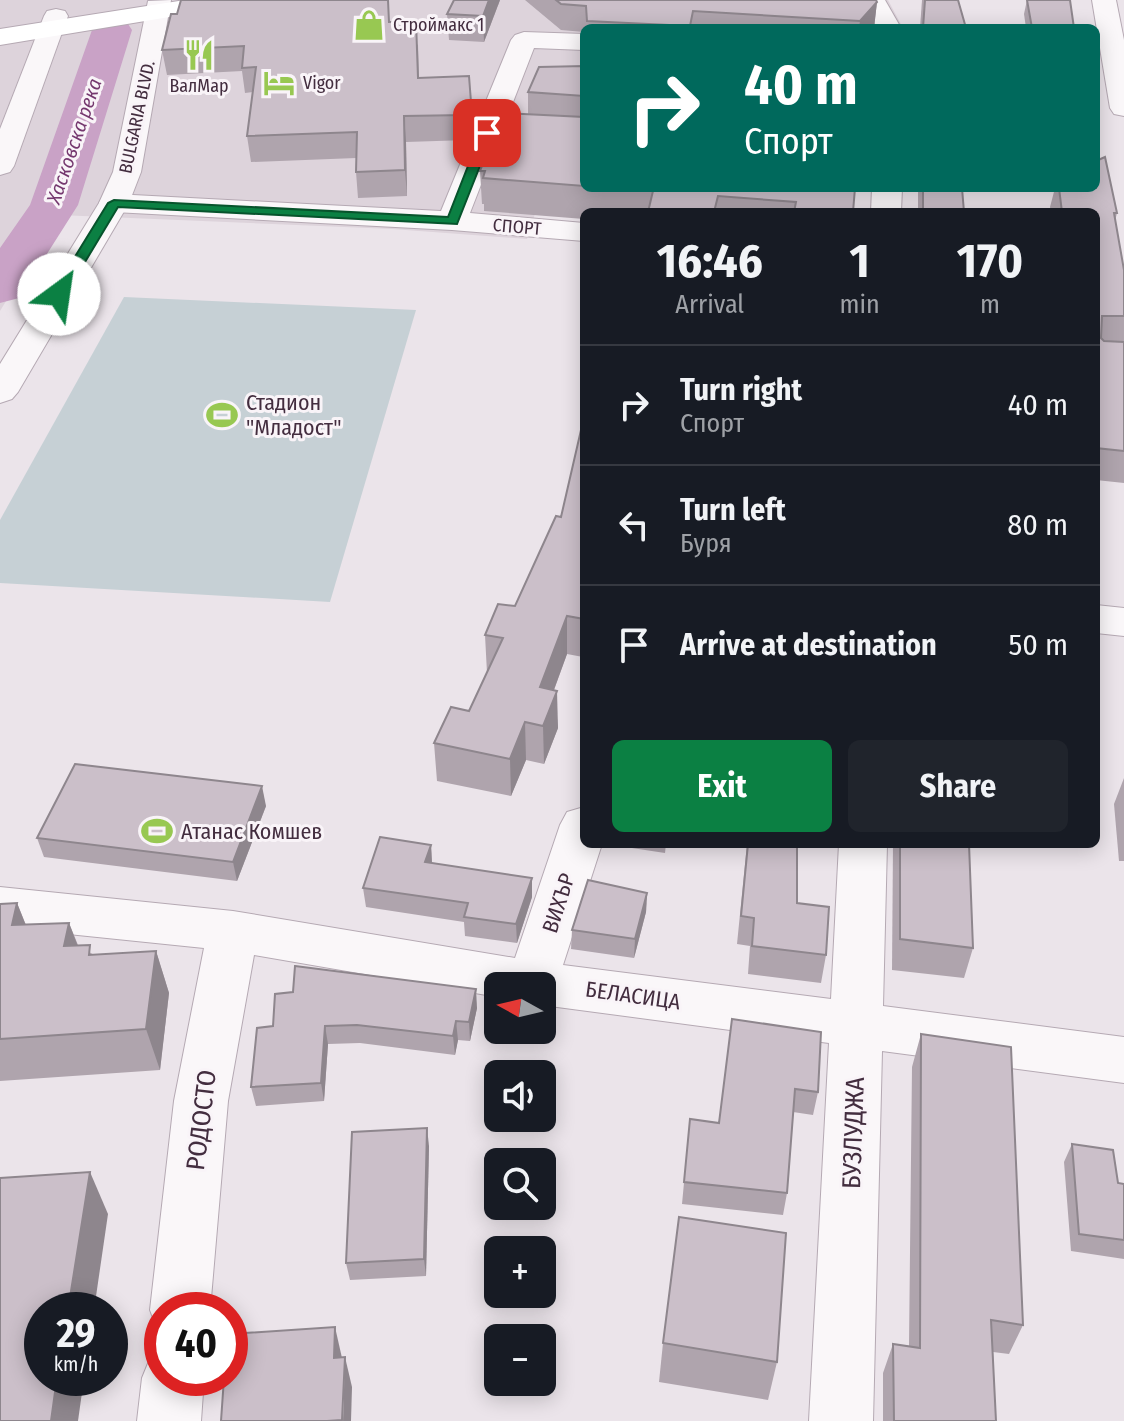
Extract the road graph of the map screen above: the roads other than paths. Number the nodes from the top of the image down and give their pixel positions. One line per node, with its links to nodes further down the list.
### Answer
1 (230, 0): 4 (main road)
2 (873, 0): 7 (street)
3 (1104, 0): 10 (street)
4 (161, 5): 6 (main road); 13 (street, BULGARIA BLVD.)
5 (0, 23): 6 (main road)
6 (54, 23): 8 (main road); 12 (street)
7 (887, 24)
8 (0, 37)
9 (580, 42): 14 (street)
10 (1111, 42): 11 (street)
11 (1124, 108)
12 (0, 166)
13 (114, 203): 14 (street, СПОРТ); 16 (street, BULGARIA BLVD.)
14 (452, 221): 15 (street, СПОРТ)
15 (580, 232)
16 (0, 392)
17 (1100, 619): 18 (street)
18 (1124, 622)
19 (580, 837): 23 (street, ВИХЪР)
20 (863, 848): 26 (street, БУЗЛУДЖА)
21 (0, 907): 22 (street, БЕЛАСИЦА)
22 (233, 931): 24 (street, БЕЛАСИЦА); 28 (street, РОДОСТО)
23 (535, 972)
24 (484, 974)
25 (556, 985): 26 (street, БЕЛАСИЦА)
26 (857, 1026): 27 (street, БЕЛАСИЦА); 31 (street, БУЗЛУДЖА)
27 (1124, 1060)
28 (182, 1292)
29 (171, 1396): 30 (street)
30 (169, 1421)
31 (841, 1421)

